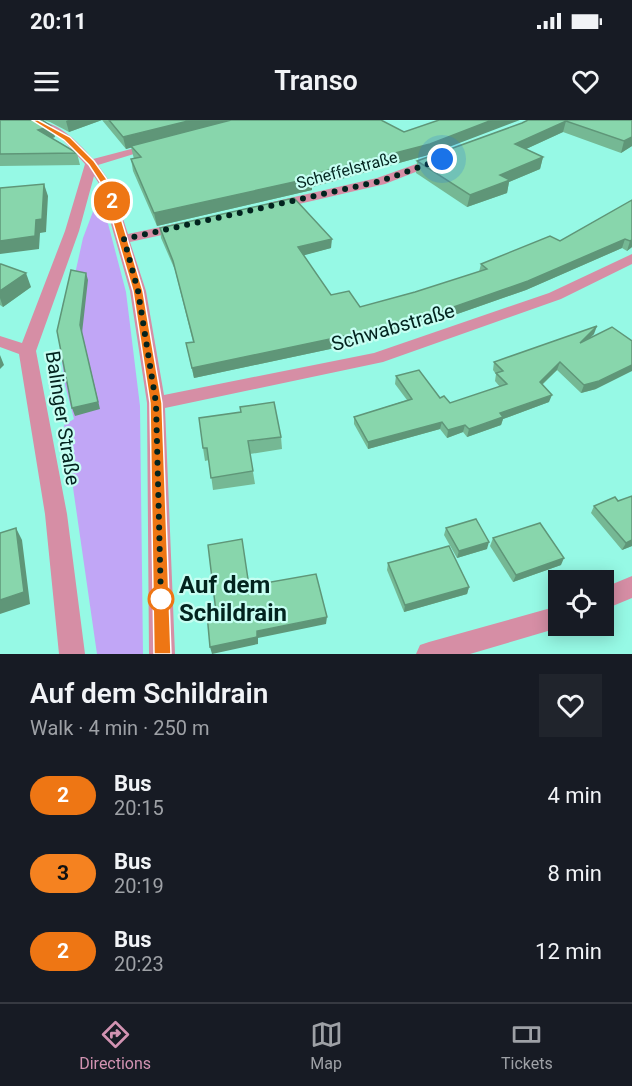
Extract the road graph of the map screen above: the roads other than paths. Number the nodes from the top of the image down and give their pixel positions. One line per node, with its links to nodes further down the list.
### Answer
1 (36, 120): 4 (street)
2 (168, 143): 4 (street)
3 (453, 156): 5 (street, Scheffelstraße)
4 (91, 163): 7 (street); 10 (street, Balinger Straße)
5 (264, 208)
6 (194, 224): 7 (street)
7 (124, 239): 11 (street)
8 (632, 258): 11 (street, Schwabstraße)
9 (0, 341): 10 (street)
10 (27, 351): 15 (street, Balinger Straße)
11 (156, 403): 16 (street)
12 (632, 587): 13 (street)
13 (614, 594)
14 (548, 620): 17 (street)
15 (72, 654)
16 (162, 654)
17 (429, 654)

